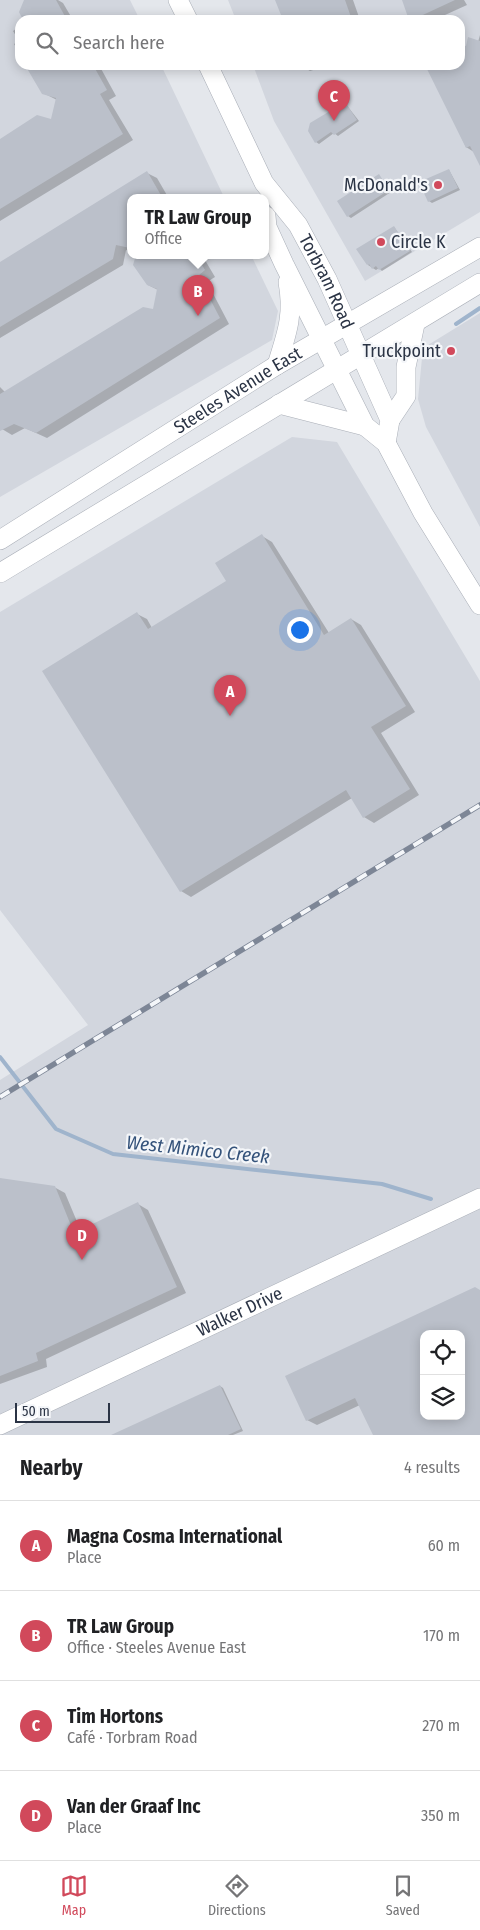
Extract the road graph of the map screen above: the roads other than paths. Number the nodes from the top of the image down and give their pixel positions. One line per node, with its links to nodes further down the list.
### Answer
1 (178, 0): 2 (main road)
2 (186, 15)
3 (210, 70): 4 (main road, Torbram Road)
4 (264, 190)
5 (269, 195): 10 (main road, Torbram Road)
6 (269, 231): 8 (main road, Torbram Road)
7 (480, 247): 10 (main road, Steeles Avenue East)
8 (284, 264): 12 (main road, Torbram Road); 14 (main road)
9 (480, 283): 11 (main road, Steeles Avenue East)
10 (347, 324): 12 (main road, Steeles Avenue East); 13 (main road, Torbram Road)
11 (415, 324): 13 (main road, Steeles Avenue East); 17 (main road)
12 (322, 339): 14 (main road, Steeles Avenue East); 15 (main road, Torbram Road)
13 (361, 355): 15 (main road, Steeles Avenue East); 17 (main road, Torbram Road)
14 (277, 364): 20 (main road, Steeles Avenue East)
15 (337, 370): 16 (main road, Steeles Avenue East); 18 (main road, Torbram Road)
16 (279, 404): 18 (main road); 21 (main road, Steeles Avenue East)
17 (390, 420): 19 (main road)
18 (365, 426): 19 (main road, Torbram Road)
19 (386, 443): 22 (main road, Torbram Road)
20 (0, 540)
21 (0, 573)
22 (480, 606)
23 (480, 1198): 24 (main road, Walker Drive)
24 (0, 1425)

